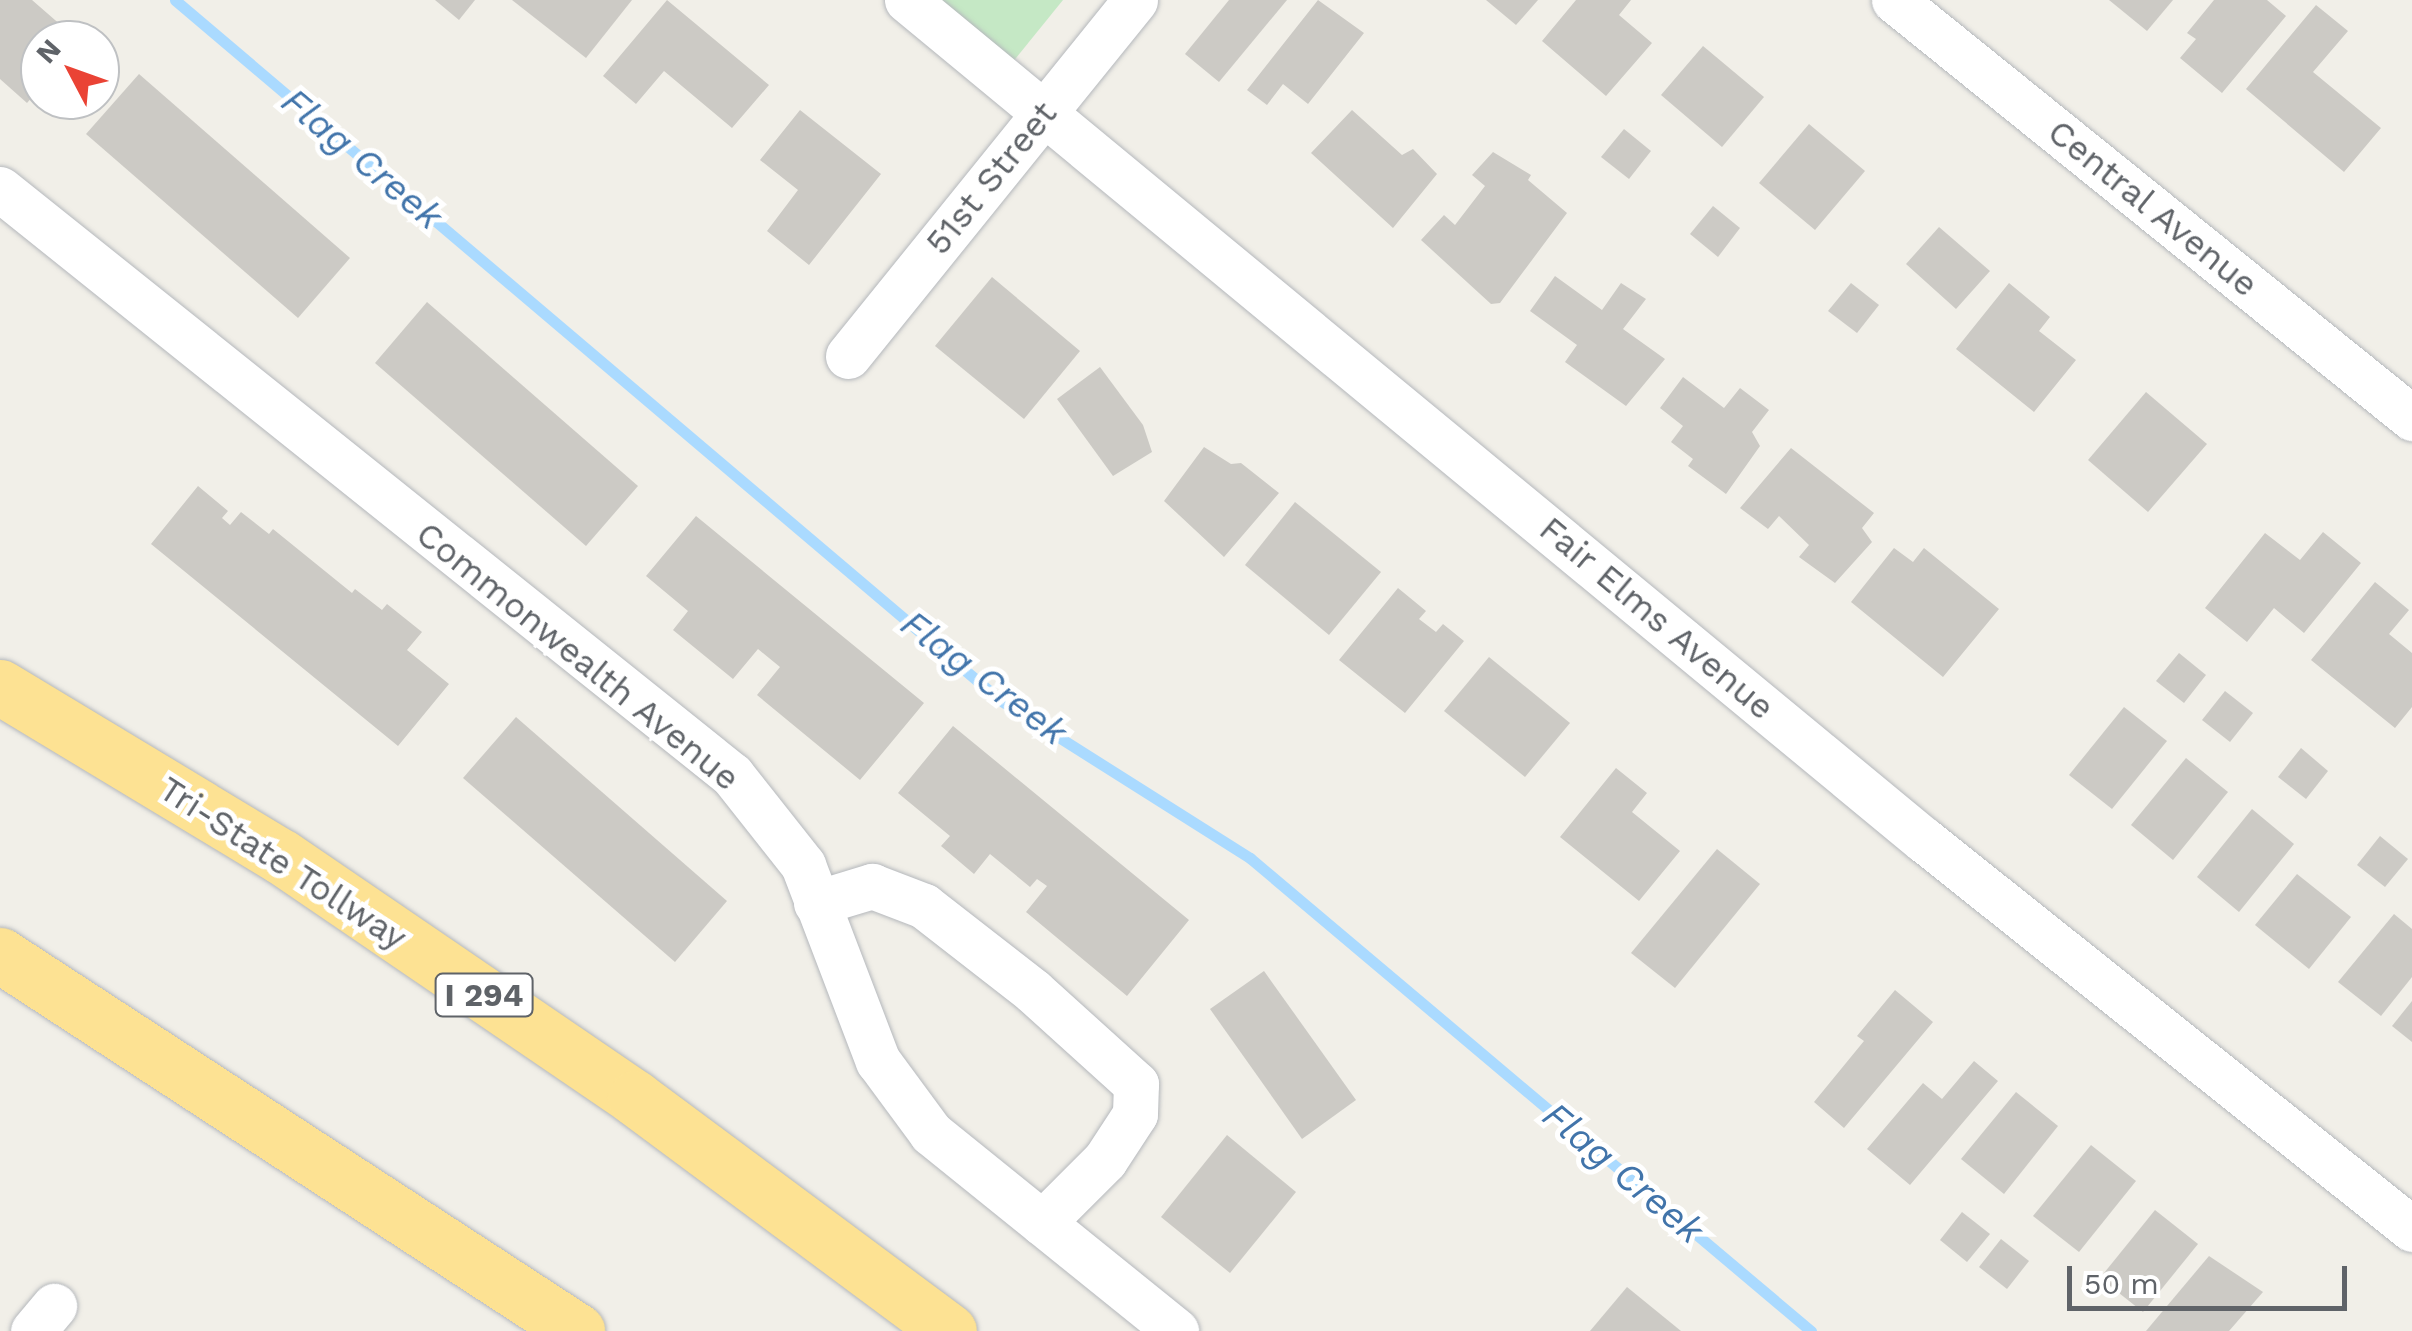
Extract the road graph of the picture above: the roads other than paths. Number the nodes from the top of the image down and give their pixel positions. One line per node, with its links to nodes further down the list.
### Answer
1 (907, 0): 4 (street, Fair Elms Avenue)
2 (1135, 0): 4 (street, 51st Street)
3 (1894, 0): 7 (street, Central Avenue)
4 (1046, 110): 6 (street, 51st Street); 12 (street, Fair Elms Avenue)
5 (0, 189): 9 (street, Commonwealth Avenue)
6 (848, 356)
7 (2412, 418)
8 (0, 687): 14 (highway, Tri-State Tollway / I 294)
9 (816, 902): 11 (street, Commonwealth Avenue); 11 (street)
10 (0, 955): 13 (highway)
11 (1042, 1223): 15 (street, Commonwealth Avenue)
12 (2412, 1229)
13 (577, 1331)
14 (949, 1331)
15 (1176, 1331)

